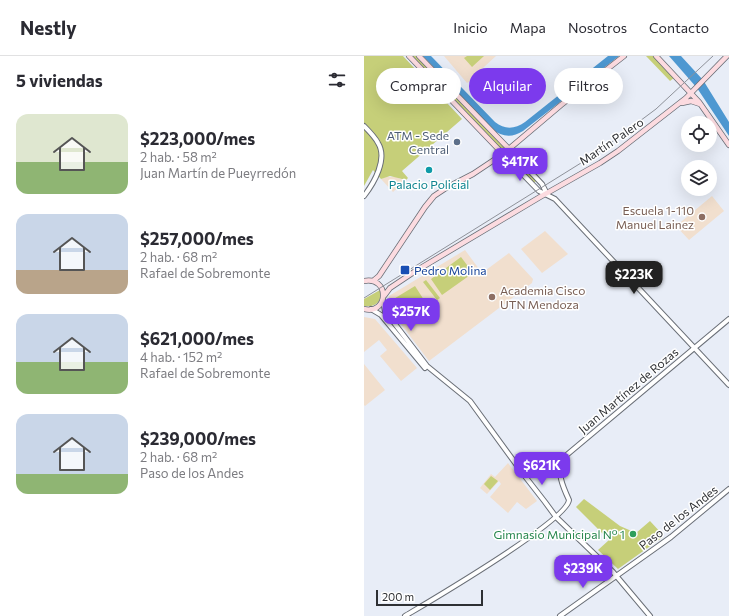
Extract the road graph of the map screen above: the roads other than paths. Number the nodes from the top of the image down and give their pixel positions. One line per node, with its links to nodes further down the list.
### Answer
1 (410, 56): 12 (main road)
2 (419, 56): 11 (main road)
3 (624, 56): 11 (main road)
4 (656, 56): 6 (main road)
5 (727, 56): 6 (main road, Martín Palero)
6 (691, 93): 7 (main road, Martín Palero); 8 (main road)
7 (678, 104): 8 (main road); 13 (main road, Martín Palero)
8 (701, 105): 10 (main road)
9 (364, 126): 14 (street)
10 (729, 145)
11 (509, 149): 12 (main road); 13 (street)
12 (503, 154): 13 (street); 15 (main road)
13 (547, 194): 16 (main road, Martín Palero); 20 (street)
14 (364, 196)
15 (367, 280): 16 (main road)
16 (383, 298): 18 (main road, Martín Palero); 24 (street)
17 (364, 309): 18 (main road)
18 (371, 309): 21 (street)
19 (729, 319): 20 (street, Juan Martínez de Rozas)
20 (694, 348): 22 (street); 24 (street, Juan Martínez de Rozas)
21 (425, 368)
22 (729, 385)
23 (729, 489): 25 (street, Paso de los Andes)
24 (556, 517): 25 (street); 26 (street, Juan Martínez de Rozas)
25 (617, 576): 27 (street, Paso de los Andes); 28 (street)
26 (405, 616)
27 (560, 616)
28 (650, 616)

